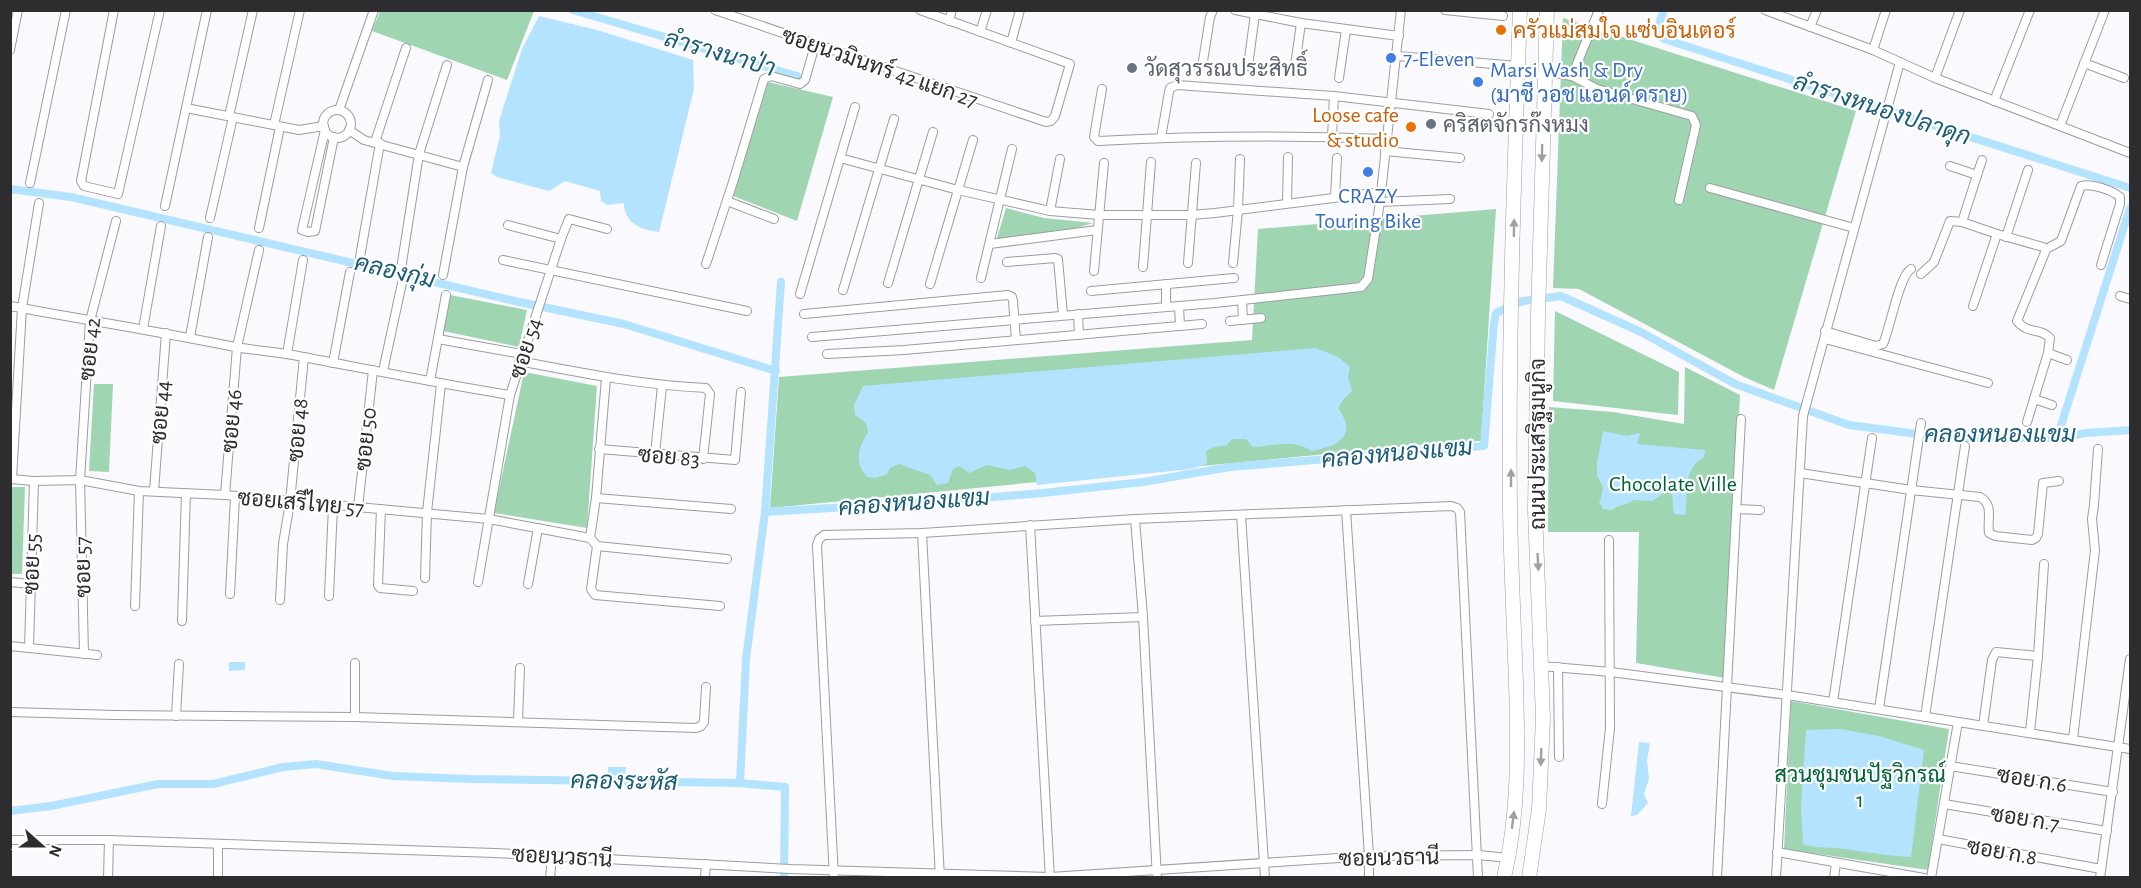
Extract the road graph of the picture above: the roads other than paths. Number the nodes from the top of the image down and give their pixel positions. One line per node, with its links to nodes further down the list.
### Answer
1 (18, 10): 39 (street)
2 (66, 10): 96 (street)
3 (114, 10): 4 (street)
4 (160, 10)
5 (207, 10): 60 (street)
6 (253, 10): 63 (street)
7 (300, 10): 65 (street)
8 (374, 10): 61 (street)
9 (716, 10): 37 (street, ซอยนวมินทร์ 42 แยก 27)
10 (920, 10): 30 (street)
11 (952, 10): 30 (street)
12 (987, 10): 34 (street)
13 (1020, 10): 36 (street)
14 (1213, 10): 42 (street)
15 (1235, 10): 28 (street)
16 (1401, 10): 35 (street)
17 (1445, 10): 29 (street)
18 (1520, 10): 47 (main road, ถนนประเสริฐมนูกิจ)
19 (1547, 10): 48 (main road, ถนนประเสริฐมนูกิจ)
20 (1599, 10): 50 (street)
21 (1766, 10): 27 (street)
22 (1817, 10): 32 (street)
23 (1886, 10): 40 (street)
24 (1960, 10): 52 (street)
25 (2030, 10): 58 (street)
26 (2105, 10): 44 (street)
27 (1776, 12): 32 (street)
28 (1255, 14): 31 (street); 46 (street)
29 (1503, 16)
30 (950, 21): 34 (street)
31 (1301, 23): 33 (street); 49 (street)
32 (1810, 27): 40 (street)
33 (1346, 30): 35 (street); 51 (street)
34 (980, 32): 36 (street)
35 (1399, 36): 41 (street)
36 (1011, 43): 37 (street, ซอยนวมินทร์ 42 แยก 27)
37 (815, 45): 103 (street)
38 (406, 48): 75 (street)
39 (10, 50)
40 (1873, 50): 43 (street)
41 (1397, 56): 47 (street); 57 (street)
42 (1203, 61)
43 (1900, 62): 52 (street); 121 (street)
44 (2084, 63): 53 (street); 66 (street)
45 (447, 64): 79 (street)
46 (1248, 66)
47 (1518, 66): 230 (main road, ถนนประเสริฐมนูกิจ, one-way to 47)
48 (1544, 71): 50 (street); 224 (main road, ถนนประเสริฐมนูกิจ, one-way to 224)
49 (1294, 72)
50 (1572, 76): 102 (street)
51 (1339, 78)
52 (1935, 78): 58 (street)
53 (2124, 78)
54 (488, 80): 91 (street)
55 (1102, 88): 72 (street)
56 (1334, 96): 57 (street); 71 (street); 72 (street)
57 (1391, 101): 62 (street); 73 (street)
58 (1994, 101): 66 (street)
59 (855, 107): 80 (street)
60 (186, 108): 63 (street); 108 (street)
61 (339, 110): 67 (street); 68 (street)
62 (1489, 114)
63 (231, 117): 65 (street); 114 (street)
64 (894, 119): 92 (street)
65 (277, 126): 67 (street); 120 (street)
66 (2060, 126): 78 (street)
67 (324, 128): 70 (street); 70 (street)
68 (349, 130): 70 (street); 75 (street)
69 (933, 132): 95 (street)
70 (334, 137)
71 (1332, 137): 72 (street); 73 (street)
72 (1161, 138)
73 (1386, 139): 77 (street)
74 (973, 140): 98 (street)
75 (377, 143): 79 (street); 130 (street)
76 (1012, 149): 104 (street)
77 (1385, 151): 82 (street); 99 (street)
78 (2130, 153)
79 (419, 154): 91 (street); 139 (street)
80 (840, 158): 92 (street); 152 (street)
81 (1288, 158): 107 (street)
82 (1460, 158)
83 (1060, 159): 110 (street)
84 (1240, 159): 109 (street)
85 (1337, 159): 100 (street)
86 (1982, 160): 94 (street)
87 (1151, 162): 111 (street)
88 (1104, 163): 112 (street)
89 (1196, 163): 113 (street)
90 (1950, 166): 94 (street)
91 (463, 167): 143 (street)
92 (879, 169): 95 (street); 150 (street)
93 (2028, 170): 124 (street)
94 (1977, 175): 117 (street)
95 (919, 180): 98 (street); 147 (street)
96 (30, 183)
97 (1710, 188): 121 (street)
98 (958, 190): 104 (street); 148 (street)
99 (1381, 192): 100 (street); 105 (street)
100 (1335, 197): 107 (street)
101 (1450, 200): 105 (street)
102 (1679, 200)
103 (727, 201): 115 (street); 136 (street)
104 (1001, 201): 110 (street); 127 (street)
105 (1380, 202): 156 (street)
106 (39, 203): 161 (street)
107 (1287, 203): 109 (street)
108 (165, 206)
109 (1238, 210): 113 (street); 134 (street)
110 (1050, 211): 112 (street)
111 (1147, 213): 112 (street); 113 (street); 138 (street)
112 (1099, 215): 123 (street)
113 (1190, 215): 135 (street)
114 (210, 218)
115 (774, 219)
116 (116, 221): 169 (street, ซอย 42)
117 (1962, 222): 124 (street); 176 (street)
118 (508, 225): 126 (street)
119 (161, 226): 173 (street)
120 (259, 228)
121 (1854, 228): 176 (street)
122 (607, 229): 126 (street, ซอย 54)
123 (1097, 230): 127 (street); 141 (street)
124 (2001, 235): 128 (street); 159 (street)
125 (208, 237): 177 (street)
126 (561, 239): 140 (street, ซอย 54)
127 (990, 244): 144 (street)
128 (2046, 248): 137 (street); 182 (street)
129 (259, 250): 181 (street, ซอย 46)
130 (360, 257)
131 (303, 260): 183 (street)
132 (503, 260): 140 (street)
133 (1007, 262): 165 (street)
134 (1233, 262)
135 (1188, 263)
136 (706, 264)
137 (2101, 264)
138 (1143, 267)
139 (401, 269)
140 (550, 271): 162 (street); 186 (street, ซอย 54)
141 (1095, 271)
142 (350, 272): 188 (street)
143 (443, 275)
144 (981, 278)
145 (1234, 278): 149 (street)
146 (402, 283): 190 (street)
147 (888, 283)
148 (930, 284)
149 (1166, 284): 151 (street); 160 (street)
150 (843, 290)
151 (1091, 291)
152 (800, 294)
153 (447, 295): 179 (street)
154 (2120, 296): 155 (street)
155 (2130, 299)
156 (1242, 300): 158 (street); 168 (street)
157 (10, 306): 161 (street)
158 (1179, 306): 160 (street); 172 (street)
159 (1973, 306)
160 (1166, 307): 164 (street)
161 (22, 308): 169 (street); 210 (street)
162 (747, 311)
163 (804, 314): 166 (street)
164 (1078, 314): 165 (street); 175 (street)
165 (1063, 315): 166 (street)
166 (1015, 318): 178 (street); 180 (street)
167 (1261, 318): 168 (street)
168 (1243, 320): 170 (street)
169 (90, 321): 173 (street); 211 (street, ซอย 42)
170 (1230, 321)
171 (1202, 324): 172 (street)
172 (1180, 326): 175 (street)
173 (143, 329): 174 (street)
174 (166, 333): 177 (street); 217 (street, ซอย 44)
175 (1079, 335): 180 (street)
176 (1825, 335): 193 (street); 209 (street)
177 (190, 337): 181 (street)
178 (812, 337)
179 (438, 339): 186 (street); 192 (street)
180 (1016, 340): 184 (street)
181 (237, 348): 183 (street); 219 (street, ซอย 46)
182 (2048, 353): 187 (street); 198 (street)
183 (287, 354): 185 (street)
184 (827, 354)
185 (304, 357): 188 (street); 222 (street, ซอย 48)
186 (521, 358): 191 (street); 197 (street, ซอย 54)
187 (2067, 360)
188 (333, 363): 189 (street)
189 (373, 370): 190 (street); 225 (street, ซอย 50)
190 (383, 371): 192 (street)
191 (606, 378): 195 (street); 205 (street)
192 (430, 381): 194 (street)
193 (1988, 383)
194 (441, 384): 197 (street); 232 (street)
195 (662, 386): 207 (street); 208 (street)
196 (741, 392): 208 (street, ซอย 83)
197 (510, 395): 234 (street, ซอย 54)
198 (2034, 399): 199 (street); 201 (street)
199 (2052, 405)
200 (1741, 419): 227 (street)
201 (2027, 422)
202 (1920, 427): 216 (street)
203 (1872, 438): 214 (street)
204 (1965, 446): 220 (street)
205 (599, 449): 207 (street, ซอย 83); 221 (street)
206 (2098, 449): 283 (street)
207 (655, 454): 208 (street, ซอย 83)
208 (703, 459)
209 (1800, 473): 214 (street); 272 (street)
210 (11, 479): 212 (street, ซอยเสรีไทย 57)
211 (80, 480): 212 (street, ซอยเสรีไทย 57); 215 (street, ซอยเสรีไทย 57); 260 (street, ซอย 57)
212 (34, 481): 247 (street, ซอย 55)
213 (2059, 481): 220 (street)
214 (1866, 483): 216 (street); 273 (street)
215 (139, 490): 217 (street, ซอยเสรีไทย 57); 253 (street)
216 (1911, 490): 220 (street); 274 (street)
217 (154, 491): 218 (street, ซอยเสรีไทย 57)
218 (186, 492): 219 (street, ซอยเสรีไทย 57); 256 (street)
219 (230, 496): 222 (street, ซอยเสรีไทย 57); 250 (street, ซอย 46)
220 (1958, 496): 278 (street)
221 (596, 498): 228 (street); 239 (street)
222 (290, 502): 223 (street, ซอยเสรีไทย 57); 252 (street, ซอย 48)
223 (333, 506): 225 (street, ซอยเสรีไทย 57); 251 (street)
224 (1536, 507): 230 (main road); 266 (main road, ถนนประเสริฐมนูกิจ, one-way to 266)
225 (358, 508): 226 (street, ซอยเสรีไทย 57)
226 (381, 509): 232 (street, ซอยเสรีไทย 57); 249 (street)
227 (1737, 509): 231 (street); 271 (street)
228 (731, 510)
229 (1346, 510): 233 (street); 297 (street); 299 (street)
230 (1510, 510): 300 (main road, ถนนประเสริฐมนูกิจ, one-way to 230)
231 (1760, 510)
232 (427, 512): 234 (street, ซอยเสรีไทย 57); 244 (street)
233 (1241, 516): 235 (street); 301 (street)
234 (489, 519): 237 (street, ซอยเสรีไทย 57); 246 (street, ซอย 54)
235 (1135, 519): 236 (street); 255 (street)
236 (1030, 525): 238 (street); 257 (street)
237 (538, 528): 239 (street, ซอยเสรีไทย 57); 248 (street)
238 (922, 533): 305 (street); 308 (street)
239 (590, 538): 241 (street)
240 (1610, 540): 269 (street)
241 (597, 546): 242 (street); 254 (street)
242 (727, 559)
243 (2044, 564): 262 (street)
244 (425, 578)
245 (10, 582): 247 (street)
246 (478, 582)
247 (31, 584): 259 (street, ซอย 55)
248 (528, 584)
249 (413, 591)
250 (230, 594)
251 (329, 596)
252 (280, 600)
253 (135, 606)
254 (720, 606)
255 (1143, 617): 257 (street); 306 (street)
256 (182, 621)
257 (1035, 621): 309 (street)
258 (10, 646): 259 (street)
259 (29, 648): 260 (street)
260 (84, 654): 261 (street)
261 (97, 655)
262 (2038, 656): 281 (street); 282 (street)
263 (2130, 659): 284 (street)
264 (179, 663): 276 (street)
265 (355, 663): 277 (street)
266 (1541, 666): 267 (street); 318 (main road, ถนนประเสริฐมนูกิจ, one-way to 318)
267 (1558, 667): 269 (street); 286 (street)
268 (520, 668): 279 (street)
269 (1611, 672): 271 (street); 289 (street)
270 (706, 687): 279 (street)
271 (1727, 687): 272 (street); 319 (street)
272 (1787, 695): 273 (street); 296 (street)
273 (1833, 702): 274 (street)
274 (1879, 709): 278 (street)
275 (10, 712): 276 (street)
276 (176, 716): 277 (street)
277 (355, 717): 279 (street)
278 (1925, 717): 280 (street)
279 (518, 721)
280 (1958, 723): 281 (street); 287 (street)
281 (1983, 726): 282 (street)
282 (2030, 732): 283 (street)
283 (2073, 740): 284 (street)
284 (2119, 747): 285 (street); 288 (street)
285 (2130, 749)
286 (1559, 757)
287 (1950, 766): 288 (street, ซอย ก.6); 290 (street)
288 (2113, 792): 291 (street)
289 (1602, 804)
290 (1944, 804): 291 (street, ซอย ก.7); 292 (street)
291 (2107, 831): 304 (street)
292 (1938, 839): 304 (street, ซอย ก.8); 323 (street)
293 (10, 840): 294 (street, ซอยนวธานี)
294 (109, 840): 295 (street, ซอยนวธานี); 310 (street)
295 (218, 845): 298 (street, ซอยนวธานี); 311 (street)
296 (1778, 852): 302 (street); 320 (street)
297 (1478, 855): 299 (street, ซอยนวธานี); 300 (street, ซอยนวธานี); 316 (street)
298 (552, 856): 303 (street, ซอยนวธานี); 312 (street)
299 (1369, 856): 301 (street, ซอยนวธานี); 315 (street)
300 (1509, 858): 317 (main road, ถนนประเสริฐมนูกิจ)
301 (1264, 862): 306 (street, ซอยนวธานี); 314 (street)
302 (1836, 863): 307 (street); 321 (street)
303 (706, 864): 305 (street, ซอยนวธานี); 313 (street)
304 (2101, 873)
305 (834, 874): 308 (street, ซอยนวธานี)
306 (1156, 874): 309 (street, ซอยนวธานี)
307 (1882, 874): 322 (street)
308 (940, 876): 309 (street, ซอยนวธานี)
309 (1050, 877)
310 (108, 878)
311 (218, 878)
312 (550, 878)
313 (705, 878)
314 (1265, 878)
315 (1369, 878)
316 (1478, 878)
317 (1504, 878)
318 (1529, 878)
319 (1717, 878)
320 (1776, 878)
321 (1834, 878)
322 (1924, 878)
323 (1932, 878)

